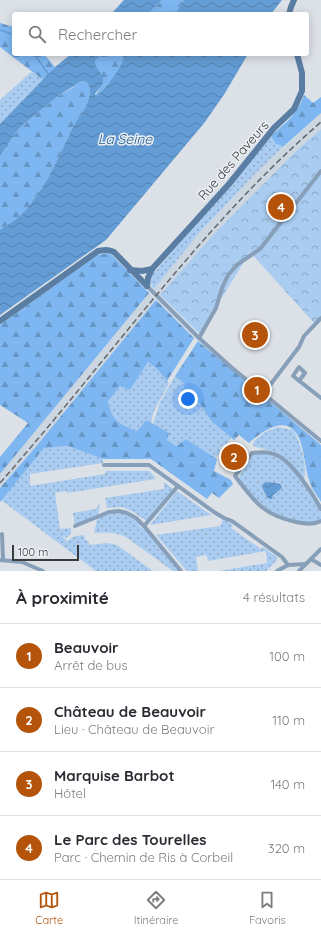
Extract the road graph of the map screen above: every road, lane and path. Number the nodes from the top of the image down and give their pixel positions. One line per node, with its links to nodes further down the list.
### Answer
1 (294, 0): 2 (street)
2 (290, 12)
3 (298, 56): 5 (street, Rue des Paveurs)
4 (321, 171): 10 (street)
5 (152, 269): 6 (street); 7 (street)
6 (130, 270): 7 (street); 9 (street)
7 (147, 286): 10 (street)
8 (321, 318): 12 (street)
9 (0, 321)
10 (199, 338): 12 (street)
11 (299, 381): 13 (street)
12 (264, 393): 14 (street)
13 (321, 398)
14 (321, 441)
15 (104, 465): 16 (street)
16 (178, 486): 20 (street); 26 (street)
17 (321, 509): 18 (street)
18 (321, 521)
19 (75, 526): 20 (street)
20 (144, 526): 29 (street)
21 (2, 534): 24 (street)
22 (321, 549): 23 (street)
23 (312, 559): 25 (street); 27 (street)
24 (1, 560): 28 (street)
25 (306, 564): 26 (street); 31 (street)
26 (288, 565): 30 (street)
27 (321, 566)
28 (43, 571)
29 (181, 571)
30 (277, 571)
31 (299, 571)

